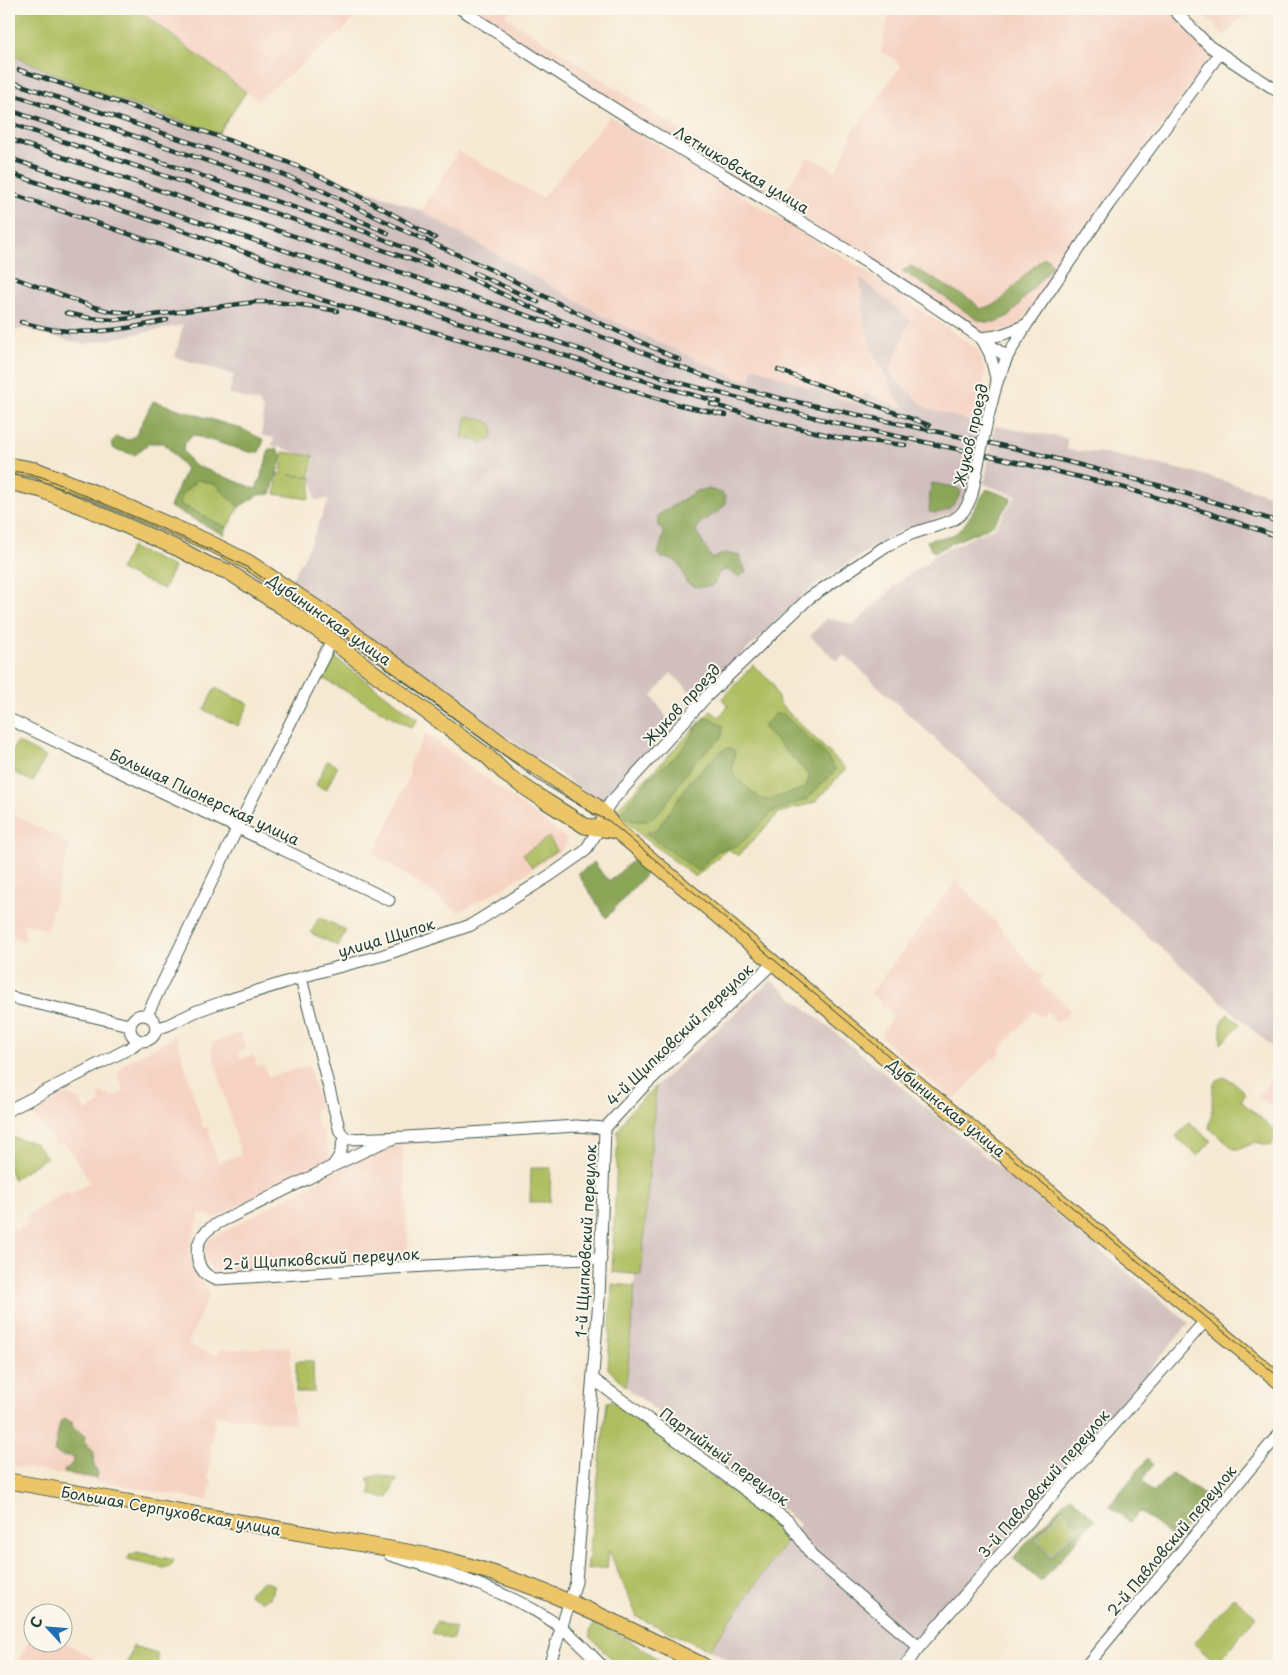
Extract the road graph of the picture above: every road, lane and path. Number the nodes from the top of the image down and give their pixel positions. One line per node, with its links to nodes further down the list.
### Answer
1 (461, 9): 6 (street, Летниковская улица)
2 (1173, 9): 3 (street)
3 (1220, 53): 4 (street); 5 (street, Жуков проезд)
4 (1279, 92)
5 (1027, 324): 6 (street); 7 (street, Жуков проезд)
6 (981, 338): 7 (street, Летниковская улица); 8 (street)
7 (1007, 356): 8 (street, Жуков проезд)
8 (996, 382): 13 (street, Жуков проезд, bridge)
9 (9, 465): 13 (main road, Дубининская улица)
10 (9, 482): 11 (main road, Дубининская улица)
11 (332, 640): 14 (street); 15 (main road, Дубининская улица)
12 (9, 719): 14 (street, Большая Пионерская улица)
13 (605, 811): 15 (street, улица Щипок); 16 (main road, Дубининская улица)
14 (236, 829): 17 (street, Большая Пионерская улица); 21 (street)
15 (599, 829): 16 (main road, Дубининская улица); 19 (street, улица Щипок)
16 (617, 831): 18 (main road, Дубининская улица)
17 (389, 900)
18 (774, 962): 26 (street, 4-й Щипковский переулок); 31 (main road, Дубининская улица)
19 (301, 978): 23 (street, улица Щипок); 27 (street)
20 (9, 997): 22 (street)
21 (147, 1015): 22 (street); 23 (street)
22 (129, 1025): 24 (street)
23 (156, 1029): 24 (street)
24 (139, 1041): 25 (street)
25 (9, 1110)
26 (605, 1128): 28 (street, 1-й Щипковский переулок); 30 (street, 1-й Щипковский переулок)
27 (344, 1137): 28 (street, 1-й Щипковский переулок); 29 (street)
28 (395, 1138): 29 (street, 2-й Щипковский переулок)
29 (333, 1166): 30 (street, 2-й Щипковский переулок)
30 (600, 1259): 32 (street, 1-й Щипковский переулок)
31 (1206, 1320): 33 (main road, Дубининская улица); 39 (street, 3-й Павловский переулок)
32 (593, 1379): 37 (street, 1-й Щипковский переулок); 39 (street, Партийный переулок)
33 (1279, 1381)
34 (1279, 1434): 44 (street, 2-й Павловский переулок)
35 (9, 1481): 36 (main road, Большая Серпуховская улица)
36 (332, 1538): 37 (main road, Большая Серпуховская улица); 38 (street, Большая Серпуховская улица)
37 (570, 1603): 38 (street, 1-й Щипковский переулок); 42 (main road, Большая Серпуховская улица)
38 (562, 1628): 40 (street, 1-й Щипковский переулок); 41 (street, Большая Серпуховская улица)
39 (919, 1647): 43 (street, 3-й Павловский переулок)
40 (549, 1666)
41 (602, 1666)
42 (704, 1666)
43 (904, 1666)
44 (1086, 1666)

